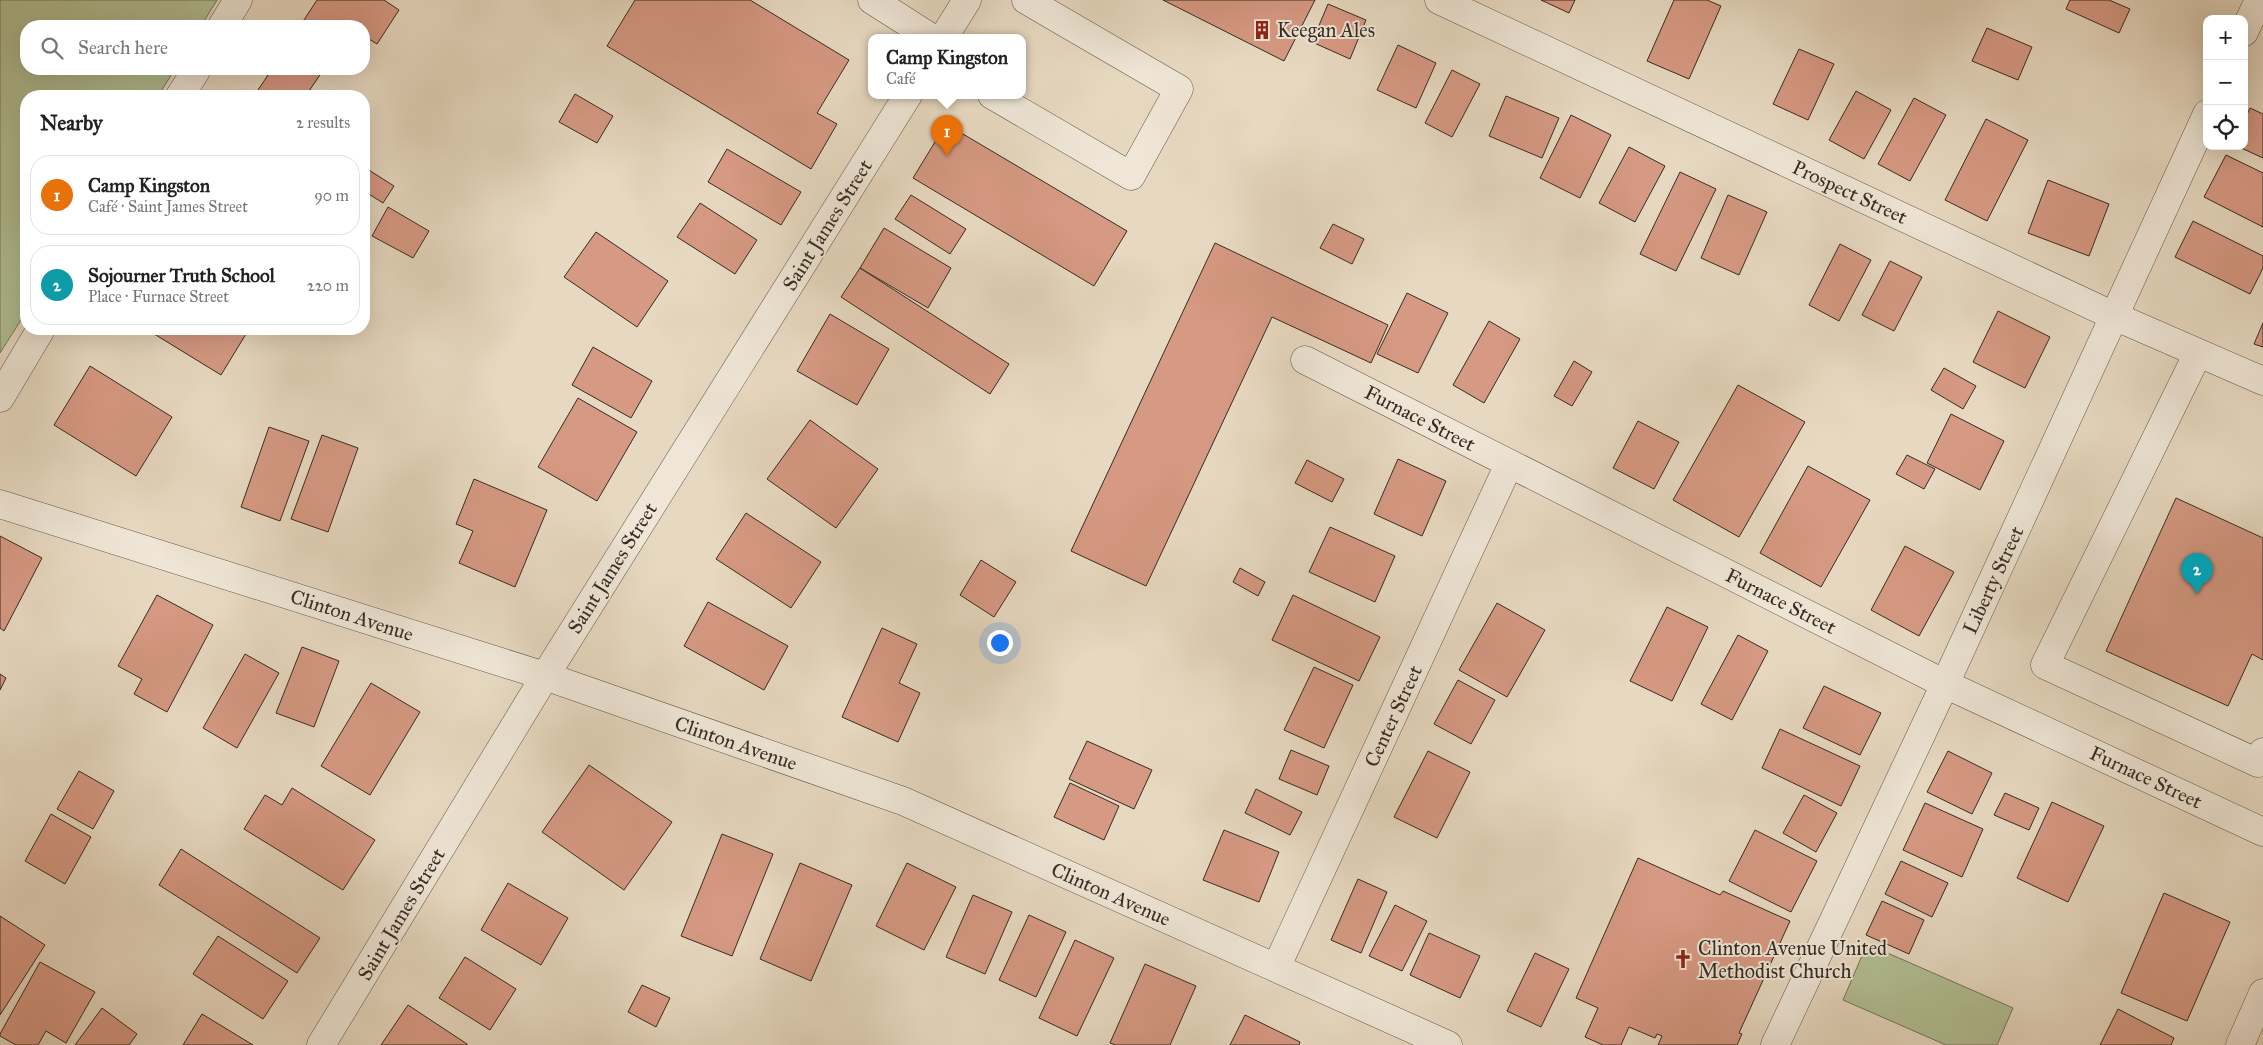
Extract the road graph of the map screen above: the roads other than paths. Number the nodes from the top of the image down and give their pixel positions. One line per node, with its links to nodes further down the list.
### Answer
1 (238, 0): 7 (street)
2 (872, 0): 9 (street)
3 (967, 0): 10 (street)
4 (1026, 0): 14 (street)
5 (1439, 0): 16 (street, Prospect Street)
6 (2259, 0): 8 (street)
7 (226, 20)
8 (2248, 23)
9 (925, 34)
10 (946, 34)
11 (193, 75): 12 (street)
12 (184, 90)
13 (905, 99): 24 (street, Saint James Street)
14 (999, 99)
15 (2203, 123): 16 (street, Liberty Street)
16 (2114, 316): 18 (street, Prospect Street); 25 (street, Liberty Street)
17 (38, 335): 21 (street)
18 (2198, 353): 20 (street, Prospect Street); 26 (street)
19 (1305, 360): 22 (street, Furnace Street)
20 (2263, 381)
21 (0, 398)
22 (1509, 464): 25 (street, Furnace Street); 28 (street, Center Street)
23 (0, 504): 24 (street, Clinton Avenue)
24 (544, 676): 28 (street, Clinton Avenue); 30 (street, Saint James Street)
25 (1945, 684): 27 (street, Furnace Street); 32 (street, Liberty Street)
26 (2263, 752)
27 (2263, 832)
28 (1276, 968): 31 (street, Clinton Avenue)
29 (2263, 993): 33 (street)
30 (321, 1045)
31 (1448, 1045)
32 (1775, 1045)
33 (2240, 1045)

